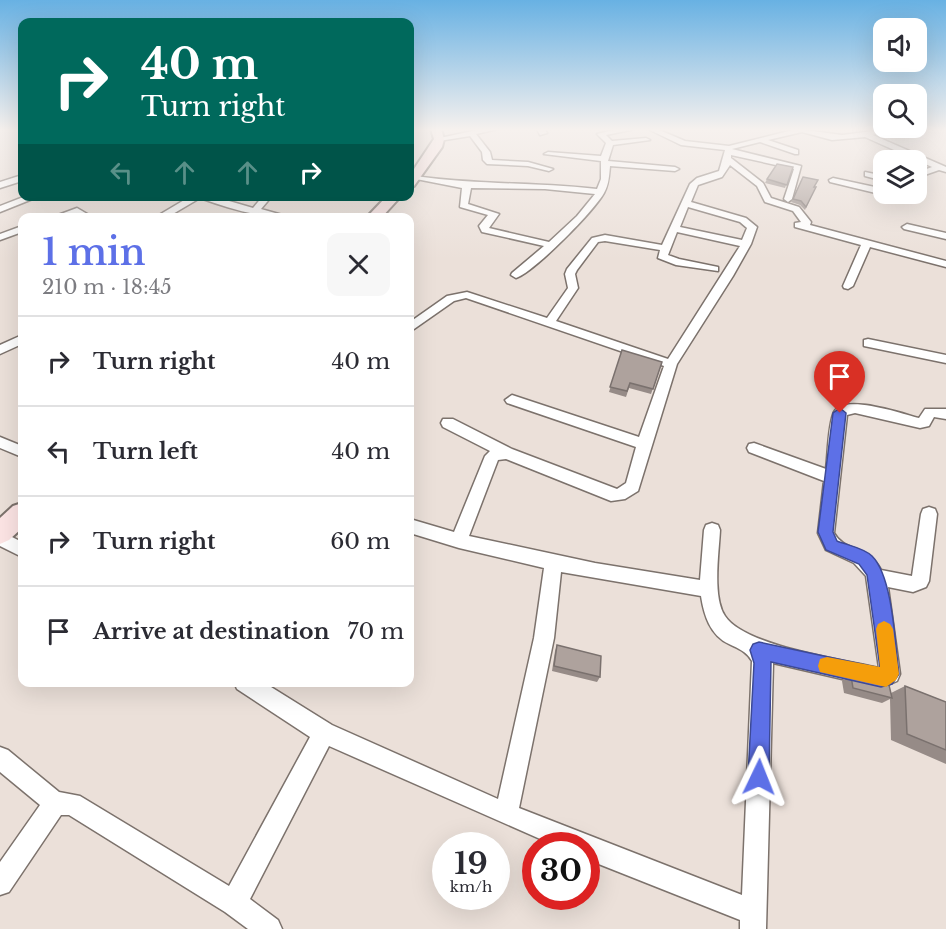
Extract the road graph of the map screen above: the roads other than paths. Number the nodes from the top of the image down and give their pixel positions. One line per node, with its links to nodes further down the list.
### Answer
1 (605, 172): 13 (street)
2 (723, 172): 20 (street)
3 (747, 172): 33 (street)
4 (797, 172): 14 (street)
5 (868, 174): 6 (street)
6 (873, 176)
7 (414, 177): 10 (street)
8 (18, 179): 11 (street)
9 (833, 180): 12 (street)
10 (467, 185): 13 (street); 34 (street)
11 (0, 186): 21 (street)
12 (873, 189)
13 (600, 192): 34 (street)
14 (788, 199)
15 (22, 201): 21 (street)
16 (190, 201): 24 (street)
17 (218, 201): 23 (street)
18 (264, 201): 23 (street)
19 (390, 201): 26 (street)
20 (686, 203): 28 (street); 32 (street)
21 (13, 204): 22 (street)
22 (0, 209)
23 (255, 211): 25 (street)
24 (168, 213)
25 (265, 213)
26 (379, 213)
27 (907, 227): 30 (street)
28 (675, 229): 32 (street); 35 (street)
29 (18, 230): 31 (street)
30 (946, 236)
31 (0, 237)
32 (746, 244): 46 (street)
33 (866, 244): 36 (street); 39 (street)
34 (550, 245): 38 (street)
35 (663, 248): 37 (street); 40 (street)
36 (946, 264)
37 (714, 269)
38 (516, 275)
39 (848, 286)
40 (550, 321): 41 (street); 46 (street)
41 (414, 324)
42 (18, 341): 44 (street)
43 (868, 344): 45 (street)
44 (0, 350)
45 (946, 359)
46 (672, 364): 51 (street)
47 (512, 400): 51 (street)
48 (946, 414): 55 (street)
49 (448, 423): 54 (street)
50 (0, 442): 53 (street)
51 (644, 444): 54 (street)
52 (754, 447): 55 (street)
53 (18, 450)
54 (507, 453): 62 (street)
55 (831, 477): 65 (street)
56 (929, 514): 65 (street)
57 (18, 517): 60 (street)
58 (414, 527): 62 (street)
59 (712, 531): 66 (street)
60 (0, 533)
61 (0, 538): 63 (street)
62 (459, 541): 64 (street)
63 (18, 548)
64 (553, 562): 66 (street); 72 (street)
65 (876, 577): 67 (street)
66 (708, 589): 67 (street)
67 (759, 650): 77 (street)
68 (252, 687): 69 (street)
69 (324, 733): 72 (street); 76 (street)
70 (0, 758): 71 (street)
71 (55, 803): 75 (street); 76 (street)
72 (506, 814): 73 (street)
73 (551, 832)
74 (600, 852): 77 (street)
75 (0, 883)
76 (234, 903): 78 (street)
77 (753, 921)
78 (269, 929)

